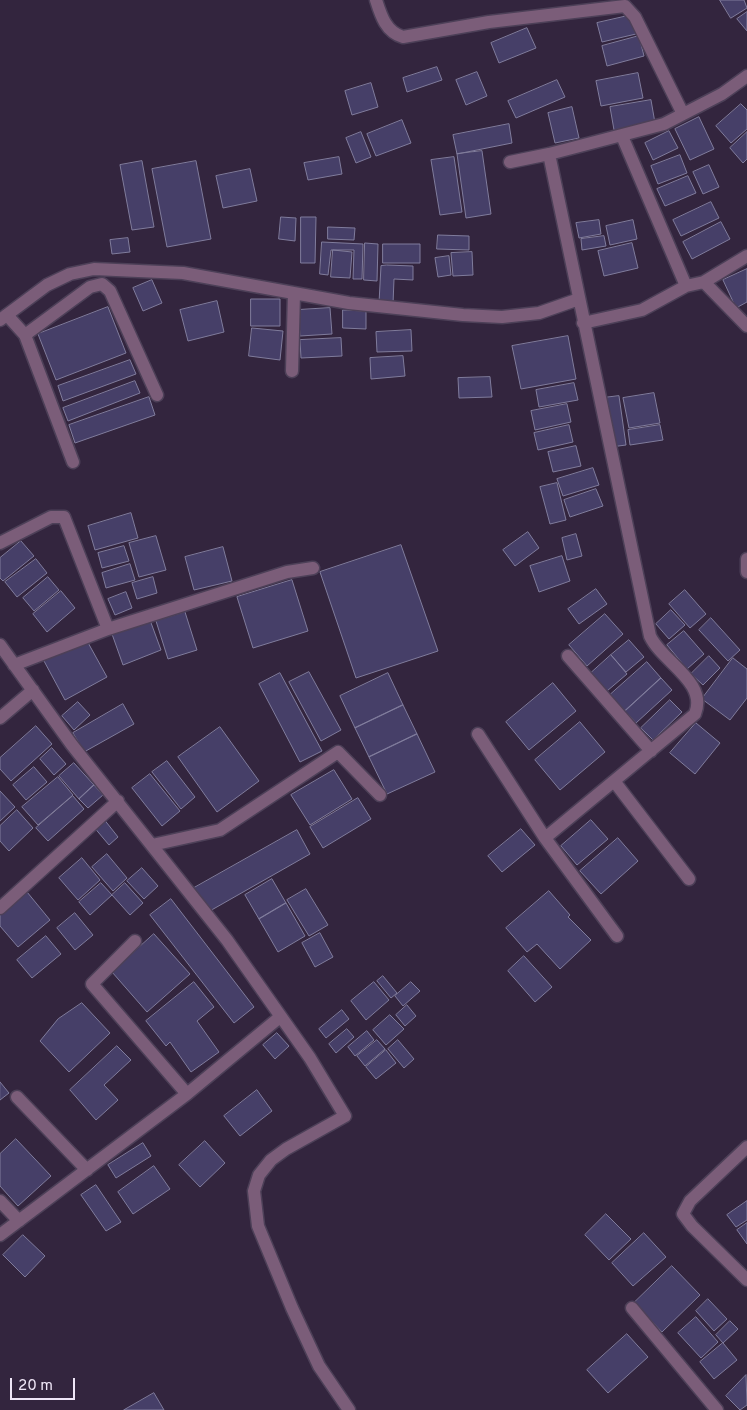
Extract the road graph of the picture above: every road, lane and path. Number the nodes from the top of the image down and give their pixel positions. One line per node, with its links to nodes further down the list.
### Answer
1 (376, 0): 3 (street)
2 (747, 76): 3 (street)
3 (683, 114): 4 (street)
4 (622, 136): 5 (street); 9 (street)
5 (549, 154): 6 (street); 11 (street)
6 (510, 162)
7 (747, 256): 8 (street)
8 (704, 282): 9 (street); 14 (street)
9 (686, 286): 13 (street)
10 (294, 293): 11 (street); 12 (street); 16 (street)
11 (579, 299): 13 (street)
12 (3, 318): 15 (street)
13 (583, 323): 30 (street)
14 (747, 326)
15 (25, 336): 17 (street); 18 (street)
16 (292, 371)
17 (157, 396)
18 (73, 462)
19 (0, 543): 23 (street)
20 (747, 559): 22 (street)
21 (313, 568): 23 (street)
22 (747, 572)
23 (108, 629): 26 (street)
24 (0, 645): 26 (street)
25 (568, 656): 30 (street)
26 (14, 665): 27 (street)
27 (33, 690): 28 (street); 33 (street)
28 (0, 718)
29 (478, 734): 34 (street)
30 (651, 751): 31 (street)
31 (614, 782): 34 (street); 36 (street)
32 (380, 795): 35 (street)
33 (118, 801): 35 (street); 37 (street)
34 (545, 838): 38 (street)
35 (152, 845): 40 (street)
36 (689, 879)
37 (0, 908)
38 (617, 936)
39 (135, 941): 41 (street)
40 (280, 1017): 41 (street); 50 (street)
41 (187, 1094): 44 (street)
42 (17, 1097): 44 (street)
43 (747, 1147): 48 (street)
44 (87, 1170): 46 (street)
45 (0, 1201): 46 (street)
46 (19, 1221): 47 (street)
47 (0, 1236)
48 (747, 1280)
49 (632, 1308): 51 (street)
50 (349, 1410)
51 (717, 1410)

